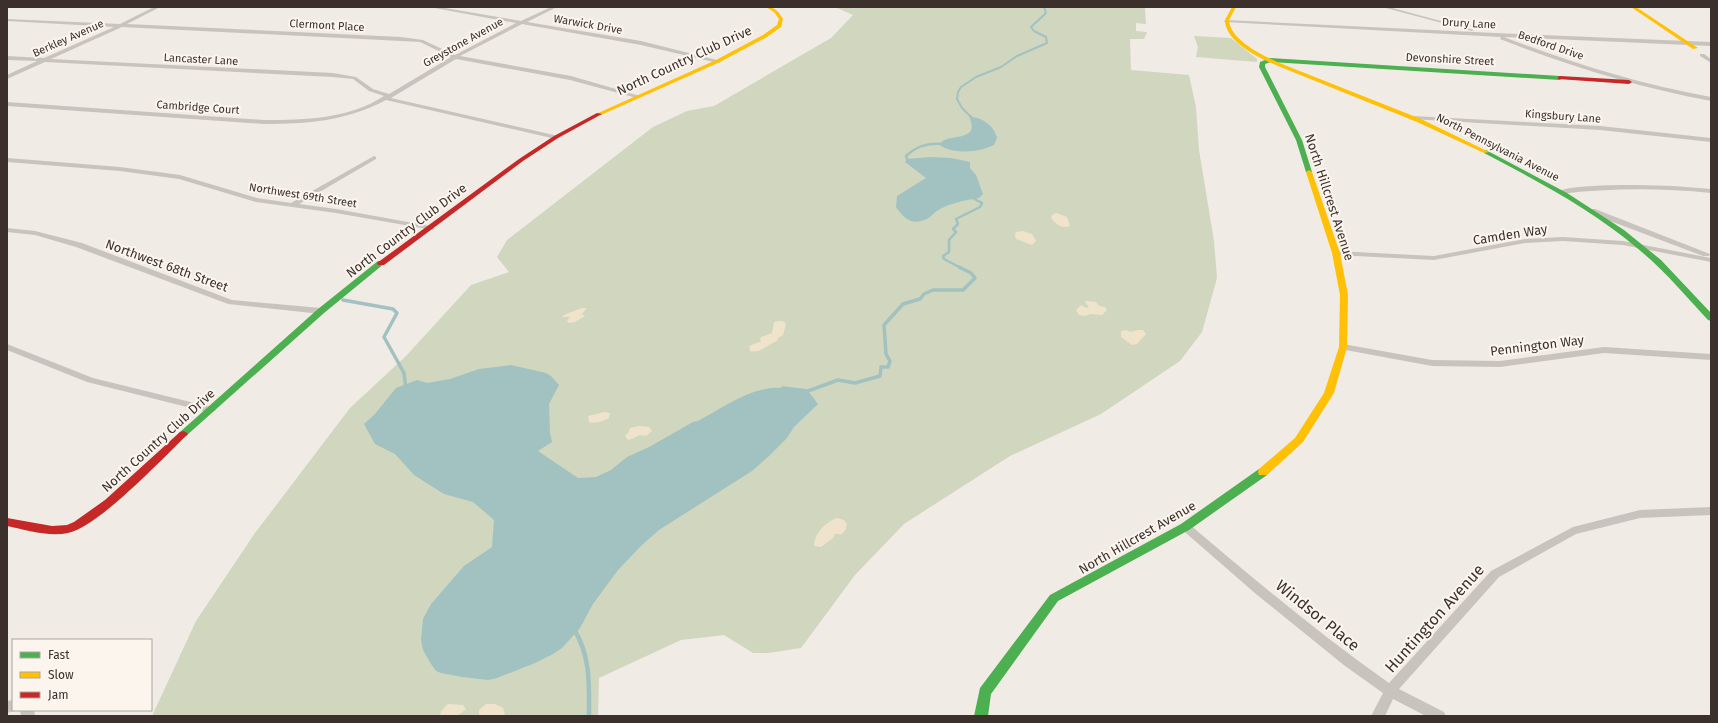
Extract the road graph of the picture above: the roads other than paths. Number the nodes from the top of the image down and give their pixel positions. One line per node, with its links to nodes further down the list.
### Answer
1 (158, 7): 13 (street, Berkley Avenue)
2 (431, 7): 12 (street, Warwick Drive)
3 (555, 7): 12 (street, Greystone Avenue)
4 (671, 7): 5 (street)
5 (698, 7)
6 (768, 7): 24 (street, North Country Club Drive)
7 (1234, 7): 11 (street)
8 (1384, 7): 14 (street, Bedford Drive)
9 (1633, 7): 15 (street)
10 (7, 20): 13 (street, Clermont Place)
11 (1226, 21): 14 (street, Drury Lane); 23 (street, North Pennsylvania Avenue)
12 (520, 22): 20 (street, Greystone Avenue); 24 (street, Warwick Drive)
13 (122, 25): 20 (street, Clermont Place); 22 (street, Berkley Avenue)
14 (1495, 35): 16 (street, Drury Lane); 27 (street, Bedford Drive)
15 (1677, 36): 16 (street); 17 (street, Drury Lane)
16 (1687, 43): 17 (street, Drury Lane); 18 (street)
17 (1711, 43)
18 (1695, 48)
19 (1702, 55): 25 (street)
20 (454, 57): 28 (street, Clermont Place); 29 (street, Greystone Avenue)
21 (7, 58): 22 (street, Lancaster Lane)
22 (45, 60): 26 (street, Berkley Avenue); 29 (street, Lancaster Lane)
23 (1270, 60): 27 (street, Devonshire Street); 32 (street, North Pennsylvania Avenue); 44 (street, North Hillcrest Avenue)
24 (718, 61): 28 (street, North Country Club Drive)
25 (1711, 61)
26 (7, 77)
27 (1629, 82): 30 (street, Bedford Drive)
28 (637, 96): 33 (street, North Country Club Drive)
29 (386, 97): 31 (street, Cambridge Court); 33 (street, Lancaster Lane)
30 (1711, 99)
31 (7, 104)
32 (1413, 118): 34 (street, Kingsbury Lane); 38 (street, North Pennsylvania Avenue)
33 (556, 137): 41 (street, North Country Club Drive)
34 (1711, 140)
35 (374, 158): 39 (street)
36 (7, 160): 39 (street, Northwest 69th Street)
37 (1711, 191): 38 (street)
38 (1560, 192): 40 (street, North Pennsylvania Avenue)
39 (292, 205): 41 (street, Northwest 69th Street)
40 (1592, 211): 43 (street, North Pennsylvania Avenue); 45 (street)
41 (430, 228): 47 (street, North Country Club Drive)
42 (7, 230): 47 (street, Northwest 68th Street)
43 (1640, 246): 44 (street, Camden Way); 46 (street, Camden Way); 48 (street, North Pennsylvania Avenue)
44 (1336, 253): 50 (street, North Hillcrest Avenue)
45 (1711, 256)
46 (1711, 260)
47 (322, 311): 52 (street, North Country Club Drive)
48 (1711, 318)
49 (7, 347): 52 (street)
50 (1343, 347): 51 (street, Pennington Way); 55 (street, North Hillcrest Avenue)
51 (1711, 356)
52 (211, 410): 54 (street, North Country Club Drive)
53 (1711, 511): 56 (street, Huntington Avenue)
54 (7, 522)
55 (1185, 527): 56 (street, Windsor Place); 57 (street, North Hillcrest Avenue)
56 (1390, 690): 58 (street, Huntington Avenue); 59 (street, Windsor Place)
57 (981, 716)
58 (1378, 716)
59 (1439, 716)

